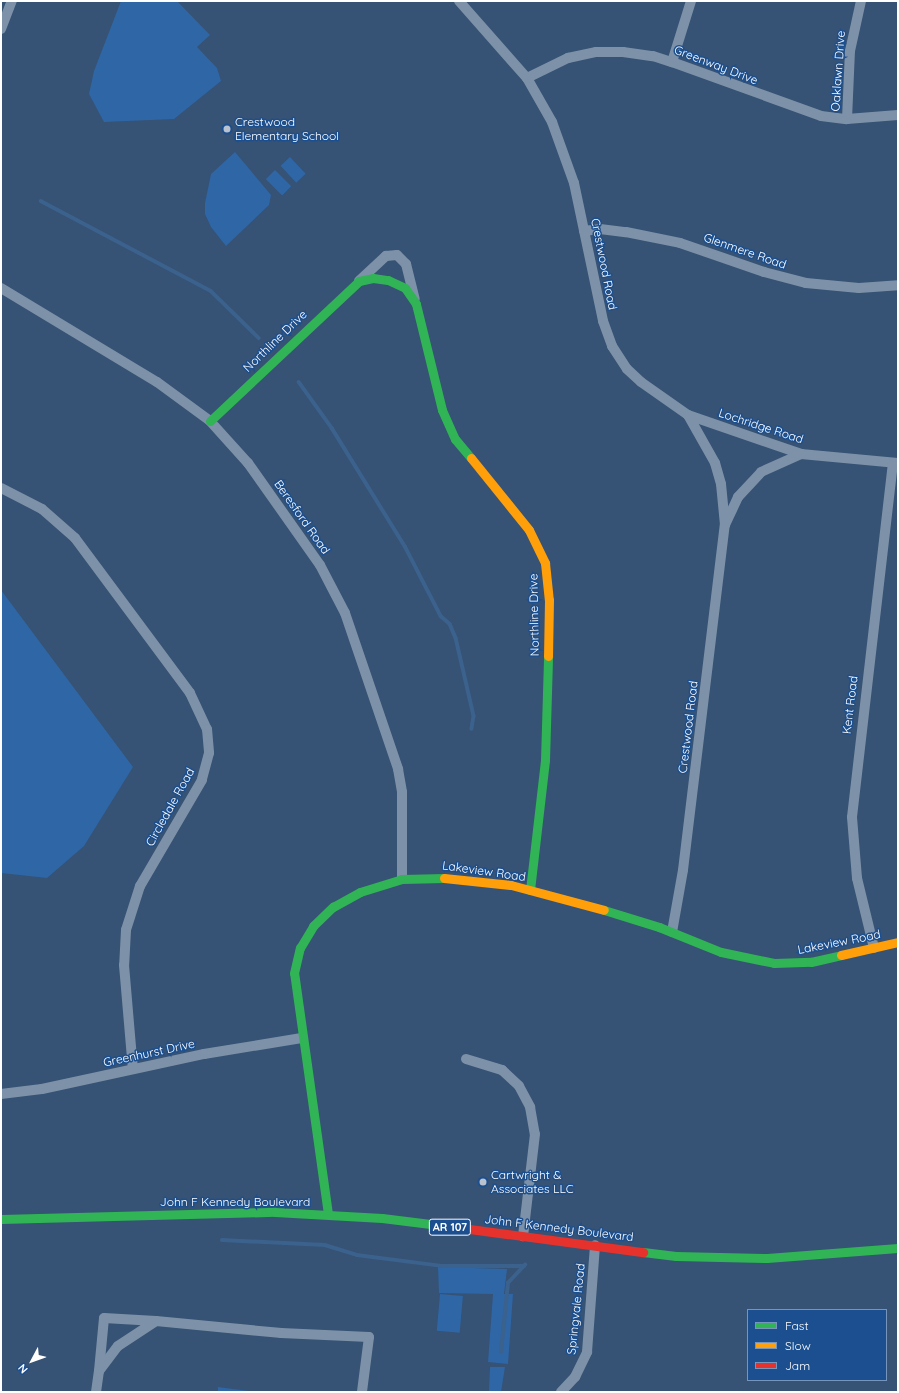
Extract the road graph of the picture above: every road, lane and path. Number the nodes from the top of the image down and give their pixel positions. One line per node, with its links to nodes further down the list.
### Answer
1 (12, 1): 5 (street)
2 (459, 1): 7 (street, Crestwood Road)
3 (692, 1): 6 (street)
4 (861, 1): 9 (street, Oaklawn Drive)
5 (1, 29)
6 (672, 62): 7 (street, Greenway Drive); 9 (street, Greenway Drive)
7 (527, 78): 10 (street, Crestwood Road)
8 (898, 115): 9 (street, Greenway Drive)
9 (847, 119)
10 (584, 231): 12 (street, Glenmere Road); 15 (street, Crestwood Road)
11 (359, 281): 14 (street, Northline Drive); 14 (street, Northline Drive); 16 (street, Northline Drive)
12 (898, 285)
13 (1, 288): 16 (street, Beresford Road)
14 (416, 304): 22 (street, Northline Drive)
15 (688, 415): 17 (street, Lochridge Road); 20 (street, Crestwood Road)
16 (210, 421): 21 (street, Beresford Road)
17 (801, 454): 18 (street, Lochridge Road); 20 (street, Crestwood Road)
18 (895, 463): 25 (street, Kent Road)
19 (1, 488): 28 (street, Circledale Road)
20 (725, 525): 23 (street, Crestwood Road)
21 (402, 879): 22 (street, Lakeview Road); 26 (street, Lakeview Road)
22 (530, 890): 23 (street, Lakeview Road)
23 (672, 932): 25 (street, Lakeview Road)
24 (898, 942): 25 (street, Lakeview Road)
25 (874, 948)
26 (302, 1038): 28 (street, Greenhurst Drive); 30 (street, Lakeview Road)
27 (466, 1059): 32 (street)
28 (133, 1069): 29 (street, Greenhurst Drive)
29 (1, 1094)
30 (328, 1214): 31 (street, John F Kennedy Boulevard / AR 107); 32 (street, John F Kennedy Boulevard / AR 107)
31 (1, 1219)
32 (523, 1236): 33 (street, John F Kennedy Boulevard / AR 107)
33 (595, 1245): 34 (street, John F Kennedy Boulevard / AR 107); 39 (street, Springvale Road)
34 (898, 1248)
35 (156, 1321): 36 (street); 36 (street); 38 (street)
36 (98, 1371): 37 (street)
37 (96, 1392)
38 (362, 1392)
39 (561, 1392)

